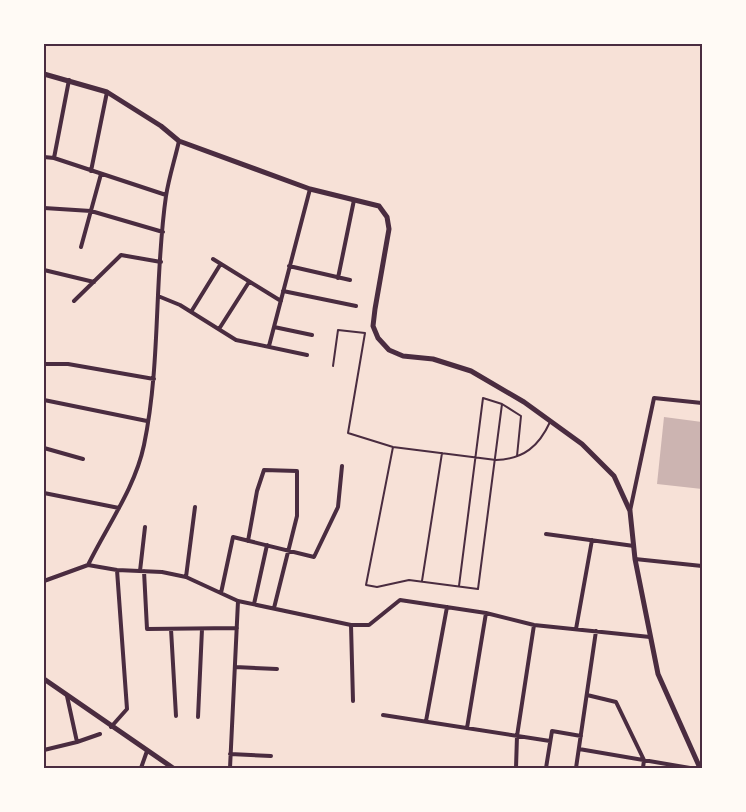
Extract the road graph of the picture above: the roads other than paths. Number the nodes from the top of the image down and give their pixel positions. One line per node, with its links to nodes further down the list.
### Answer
1 (44, 74): 2 (main road)
2 (69, 80): 3 (main road); 6 (street)
3 (107, 92): 4 (main road); 7 (street)
4 (179, 141): 9 (main road); 10 (street)
5 (44, 158): 6 (street)
6 (54, 158): 7 (street)
7 (91, 171): 8 (street)
8 (101, 174): 10 (street); 13 (street)
9 (310, 189): 11 (main road); 19 (street)
10 (166, 195): 14 (street)
11 (354, 200): 21 (street); 43 (main road)
12 (44, 208): 13 (street)
13 (91, 211): 14 (street); 15 (street)
14 (162, 232): 17 (street)
15 (81, 247)
16 (213, 259): 18 (street)
17 (161, 262): 23 (street); 26 (street)
18 (220, 265): 24 (street); 30 (street)
19 (289, 266): 21 (street); 25 (street)
20 (44, 270): 23 (street)
21 (338, 278): 22 (street)
22 (350, 280)
23 (94, 282): 27 (street)
24 (249, 282): 28 (street); 32 (street)
25 (283, 291): 28 (street); 29 (street)
26 (158, 296): 30 (street); 38 (street)
27 (74, 301)
28 (280, 301): 31 (street)
29 (356, 306)
30 (191, 312): 32 (street)
31 (274, 328): 33 (street); 34 (street)
32 (219, 330): 34 (street)
33 (312, 335)
34 (269, 346): 35 (street)
35 (307, 355)
36 (44, 364): 38 (street)
37 (333, 366): 44 (lane)
38 (154, 379): 42 (street)
39 (44, 400): 42 (street)
40 (502, 404): 47 (lane); 48 (lane); 50 (lane)
41 (702, 404): 55 (street)
42 (147, 421): 54 (street)
43 (551, 422): 48 (lane); 55 (main road)
44 (393, 447): 46 (lane); 71 (lane)
45 (44, 448): 49 (street)
46 (442, 453): 47 (lane); 71 (lane)
47 (475, 457): 50 (lane); 72 (lane)
48 (516, 457): 50 (lane)
49 (83, 459)
50 (496, 460): 72 (lane)
51 (342, 466): 62 (street)
52 (44, 494): 54 (street)
53 (195, 507): 68 (street)
54 (119, 508): 64 (street)
55 (630, 511): 61 (main road)
56 (145, 527): 67 (street)
57 (546, 534): 58 (street)
58 (592, 540): 61 (street); 84 (street)
59 (248, 541): 60 (street); 62 (street); 73 (street)
60 (267, 545): 62 (street); 75 (street)
61 (634, 546): 63 (main road)
62 (288, 550): 77 (street)
63 (635, 559): 65 (street); 86 (main road)
64 (88, 565): 66 (street); 69 (street)
65 (702, 566)
66 (117, 570): 67 (street); 97 (street)
67 (142, 571): 68 (street); 83 (street)
68 (186, 577): 73 (street)
69 (46, 578): 70 (street)
70 (44, 581)
71 (422, 581): 72 (lane)
72 (459, 586)
73 (221, 593): 74 (street)
74 (238, 601): 75 (street); 82 (street)
75 (254, 604): 77 (street)
76 (447, 607): 78 (street); 79 (street); 96 (street)
77 (274, 608): 79 (street)
78 (486, 613): 80 (street); 98 (street)
79 (351, 625): 92 (street)
80 (534, 625): 84 (street); 100 (street)
81 (202, 628): 82 (street); 83 (street); 95 (street)
82 (237, 628): 87 (street)
83 (171, 629): 94 (street)
84 (576, 629): 85 (street)
85 (596, 631): 86 (street); 90 (street)
86 (650, 636): 118 (main road)
87 (235, 667): 88 (street); 107 (street)
88 (277, 669)
89 (44, 679): 91 (main road)
90 (587, 695): 101 (street); 109 (street)
91 (67, 696): 97 (main road); 103 (street)
92 (353, 701)
93 (383, 714): 96 (street)
94 (176, 716)
95 (198, 717)
96 (426, 721): 98 (street)
97 (111, 727): 106 (main road)
98 (467, 728): 100 (street)
99 (100, 734): 103 (street)
100 (517, 736): 102 (street); 113 (street)
101 (580, 736): 102 (street); 104 (street)
102 (550, 741): 114 (street)
103 (77, 742): 105 (street)
104 (579, 749): 109 (street); 115 (street)
105 (44, 750)
106 (147, 751): 110 (street); 111 (main road)
107 (230, 754): 108 (street); 112 (street)
108 (270, 756)
109 (644, 760): 116 (street); 117 (street)
110 (141, 768)
111 (173, 768)
112 (230, 768)
113 (516, 768)
114 (546, 768)
115 (576, 768)
116 (642, 768)
117 (690, 768)
118 (700, 768)

